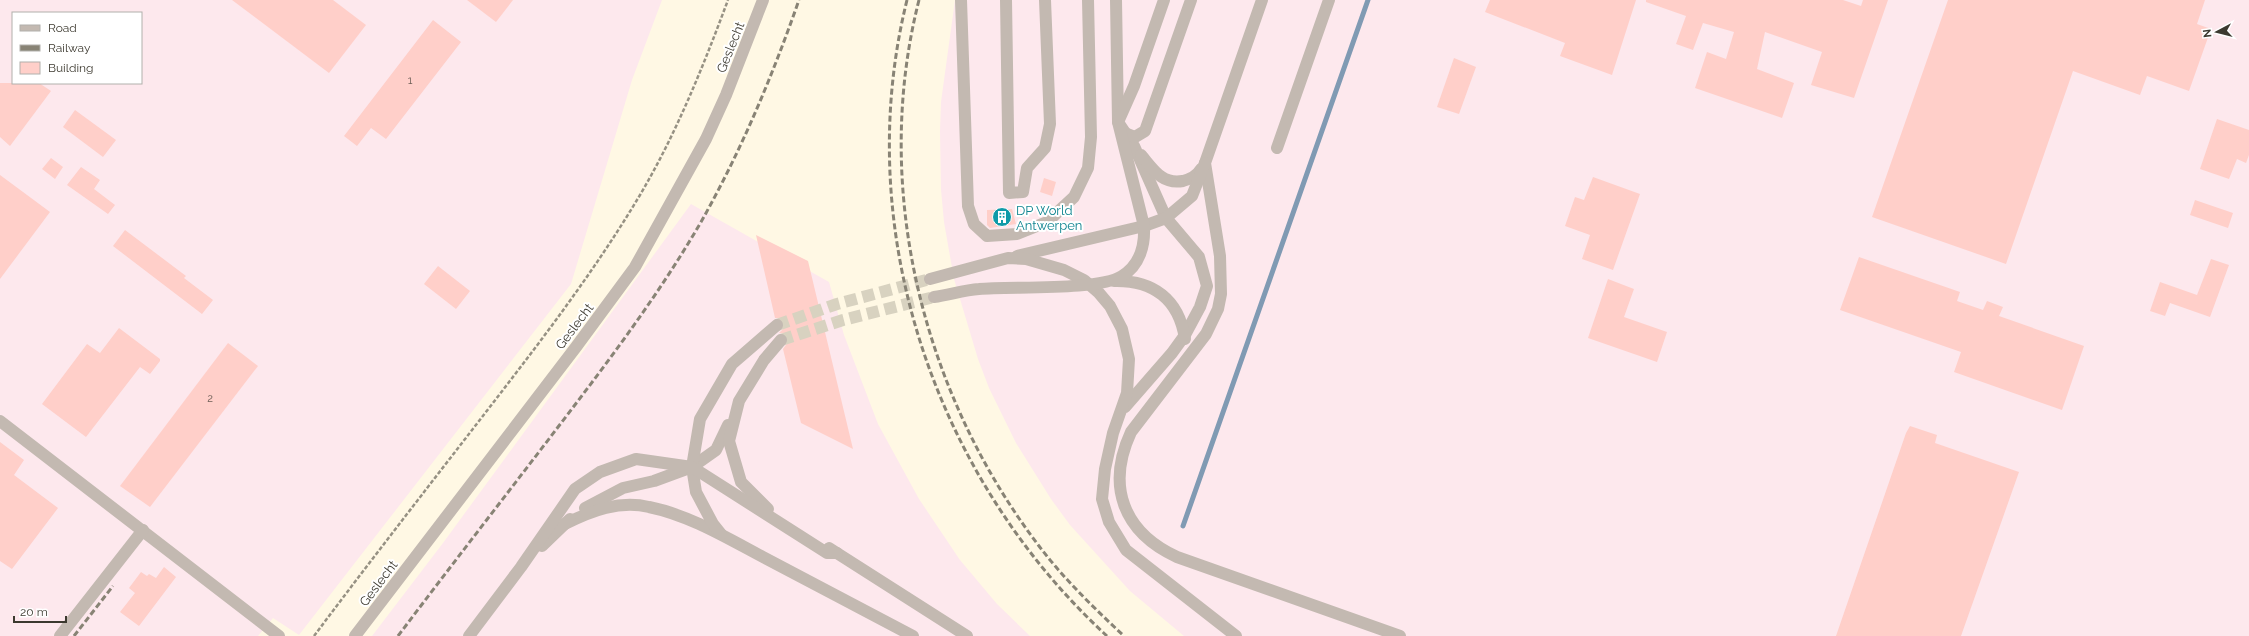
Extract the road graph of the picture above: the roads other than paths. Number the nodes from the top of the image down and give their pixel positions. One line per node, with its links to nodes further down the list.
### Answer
1 (763, 0): 38 (street, Geslecht)
2 (961, 0): 5 (street)
3 (1006, 0): 4 (street)
4 (1045, 0)
5 (1088, 0)
6 (1116, 0): 11 (street)
7 (1164, 0): 11 (street)
8 (1191, 0): 12 (street)
9 (1262, 0): 15 (street)
10 (1329, 0): 14 (street)
11 (1118, 122): 12 (street); 17 (street)
12 (1125, 133): 13 (street)
13 (1134, 146): 15 (street); 16 (street)
14 (1277, 148)
15 (1206, 163): 16 (street); 26 (street)
16 (1166, 218): 17 (street); 24 (street)
17 (1144, 226): 18 (street); 20 (street)
18 (1008, 258): 19 (street); 21 (street)
19 (930, 279)
20 (1112, 281): 21 (street); 24 (street)
21 (1090, 284): 22 (street); 28 (street)
22 (934, 298)
23 (777, 325): 30 (street)
24 (1184, 335): 26 (street); 28 (street)
25 (781, 340): 27 (street)
26 (1181, 368): 43 (street)
27 (739, 402): 30 (street); 34 (street)
28 (1120, 412): 42 (street)
29 (0, 421): 32 (street)
30 (692, 467): 31 (street); 33 (street); 34 (street); 35 (street)
31 (565, 524): 33 (street); 35 (street)
32 (143, 530): 36 (street); 37 (street)
33 (722, 535): 40 (street)
34 (836, 553): 41 (street)
35 (521, 567): 39 (street)
36 (60, 636)
37 (279, 636)
38 (354, 636)
39 (469, 636)
40 (913, 636)
41 (967, 636)
42 (1236, 636)
43 (1400, 636)

